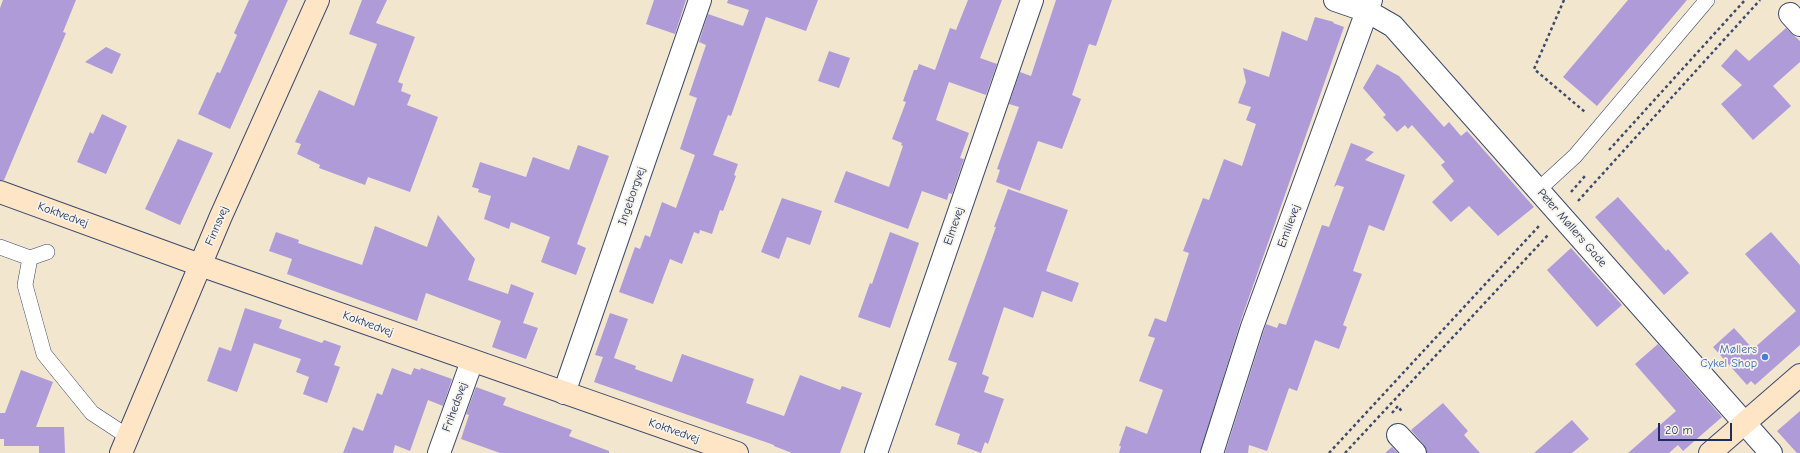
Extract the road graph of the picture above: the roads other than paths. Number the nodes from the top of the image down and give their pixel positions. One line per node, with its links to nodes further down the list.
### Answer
1 (318, 0): 12 (street, Finnsvej)
2 (700, 0): 15 (street, Ingeborgvej)
3 (1032, 0): 21 (street, Elmevej)
4 (1335, 0): 6 (street, Peter Møllers Gade)
5 (1707, 0): 7 (lane)
6 (1369, 6): 7 (street, Peter Møllers Gade); 22 (street, Emilievej)
7 (1538, 190): 16 (street, Peter Møllers Gade)
8 (0, 192): 12 (street, Koktvedvej)
9 (0, 247): 11 (lane)
10 (47, 252): 11 (lane)
11 (30, 258): 18 (lane)
12 (200, 265): 13 (street, Koktvedvej); 18 (street, Finnsvej)
13 (472, 361): 15 (street, Koktvedvej); 19 (street, Frihedsvej)
14 (1800, 375): 16 (street)
15 (564, 393): 20 (street, Koktvedvej)
16 (1744, 423): 24 (street); 25 (street, Peter Møllers Gade)
17 (1398, 434): 23 (street)
18 (124, 445)
19 (439, 453)
20 (737, 453)
21 (876, 453)
22 (1212, 453)
23 (1415, 453)
24 (1710, 453)
25 (1770, 453)

